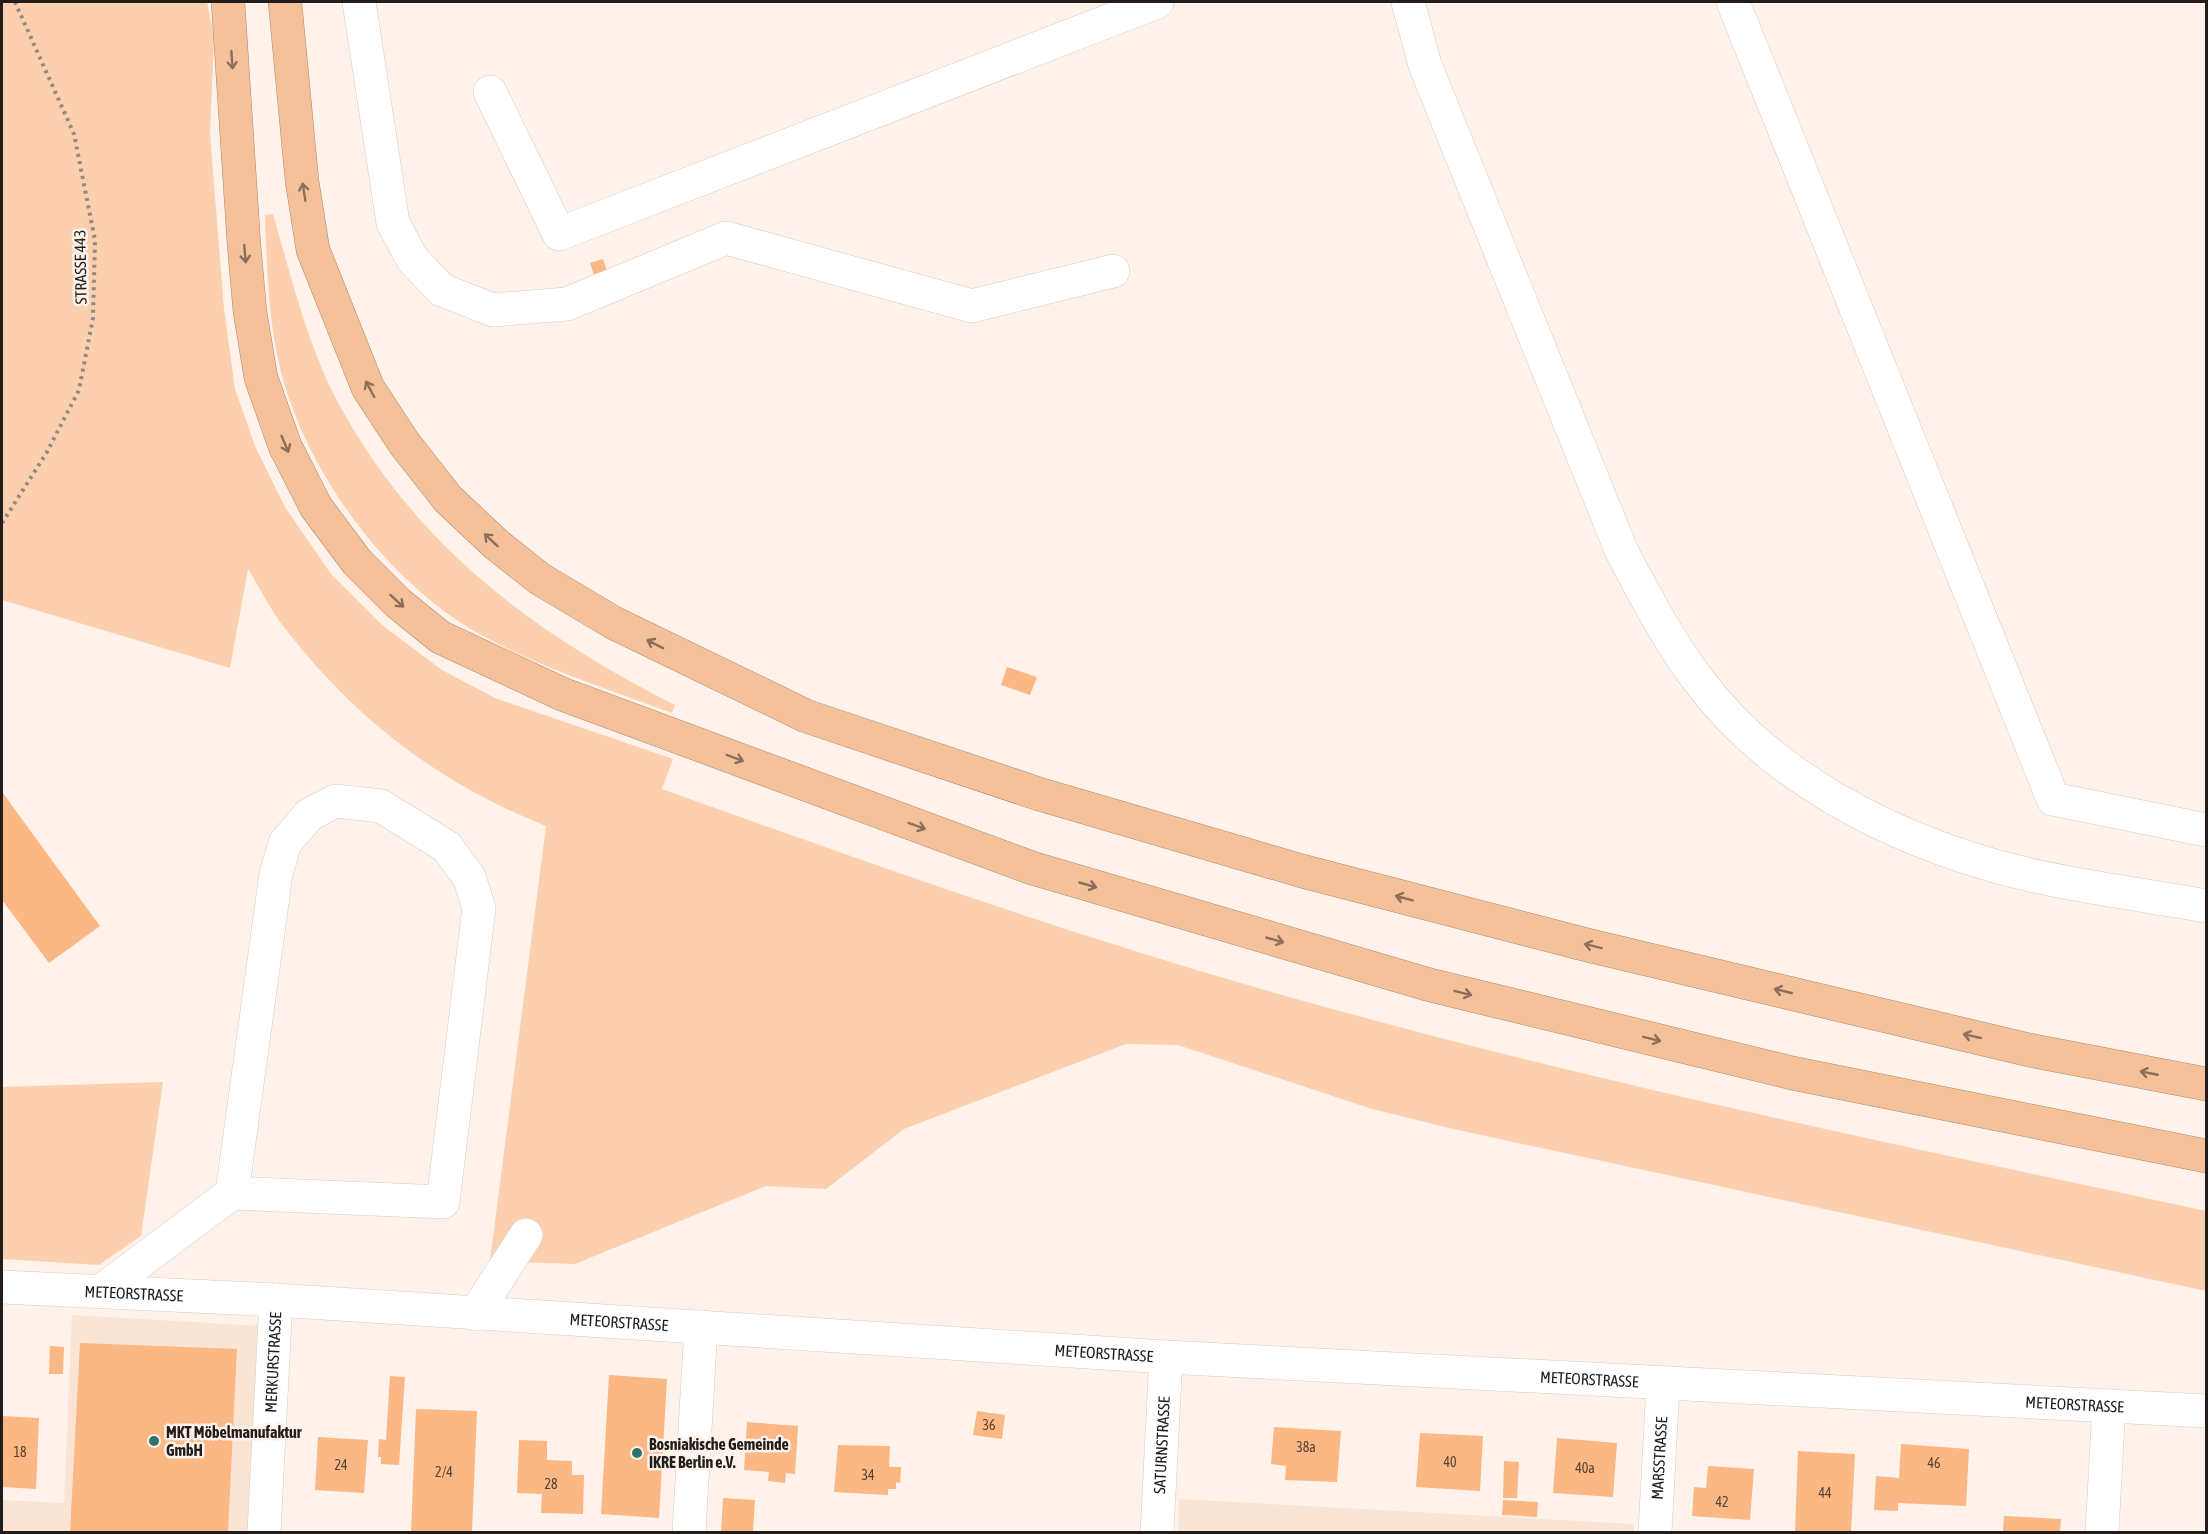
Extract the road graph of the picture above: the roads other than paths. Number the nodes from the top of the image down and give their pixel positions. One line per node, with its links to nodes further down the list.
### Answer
1 (228, 2): 12 (highway, one-way to 12)
2 (285, 2): 11 (highway, one-way to 2)
3 (359, 2): 8 (street)
4 (1157, 2): 7 (street)
5 (1408, 2): 10 (street)
6 (1733, 2): 9 (street)
7 (490, 92)
8 (1113, 271)
9 (2206, 830)
10 (2206, 906)
11 (2206, 1084)
12 (2206, 1156)
13 (232, 1193): 13 (street); 16 (street)
14 (526, 1235): 18 (street)
15 (2, 1287): 16 (street, METEORSTRASSE)
16 (101, 1291): 17 (street, METEORSTRASSE)
17 (276, 1300): 18 (street, METEORSTRASSE); 24 (street, MERKURSTRASSE)
18 (475, 1314): 19 (street, METEORSTRASSE)
19 (701, 1327): 20 (street, METEORSTRASSE); 25 (street)
20 (1166, 1357): 21 (street, METEORSTRASSE); 26 (street, SATURNSTRASSE)
21 (1663, 1385): 22 (street, METEORSTRASSE); 27 (street, MARSSTRASSE)
22 (2109, 1406): 23 (street, METEORSTRASSE); 28 (street)
23 (2206, 1411)
24 (264, 1533)
25 (689, 1533)
26 (1158, 1533)
27 (1655, 1533)
28 (2102, 1533)

